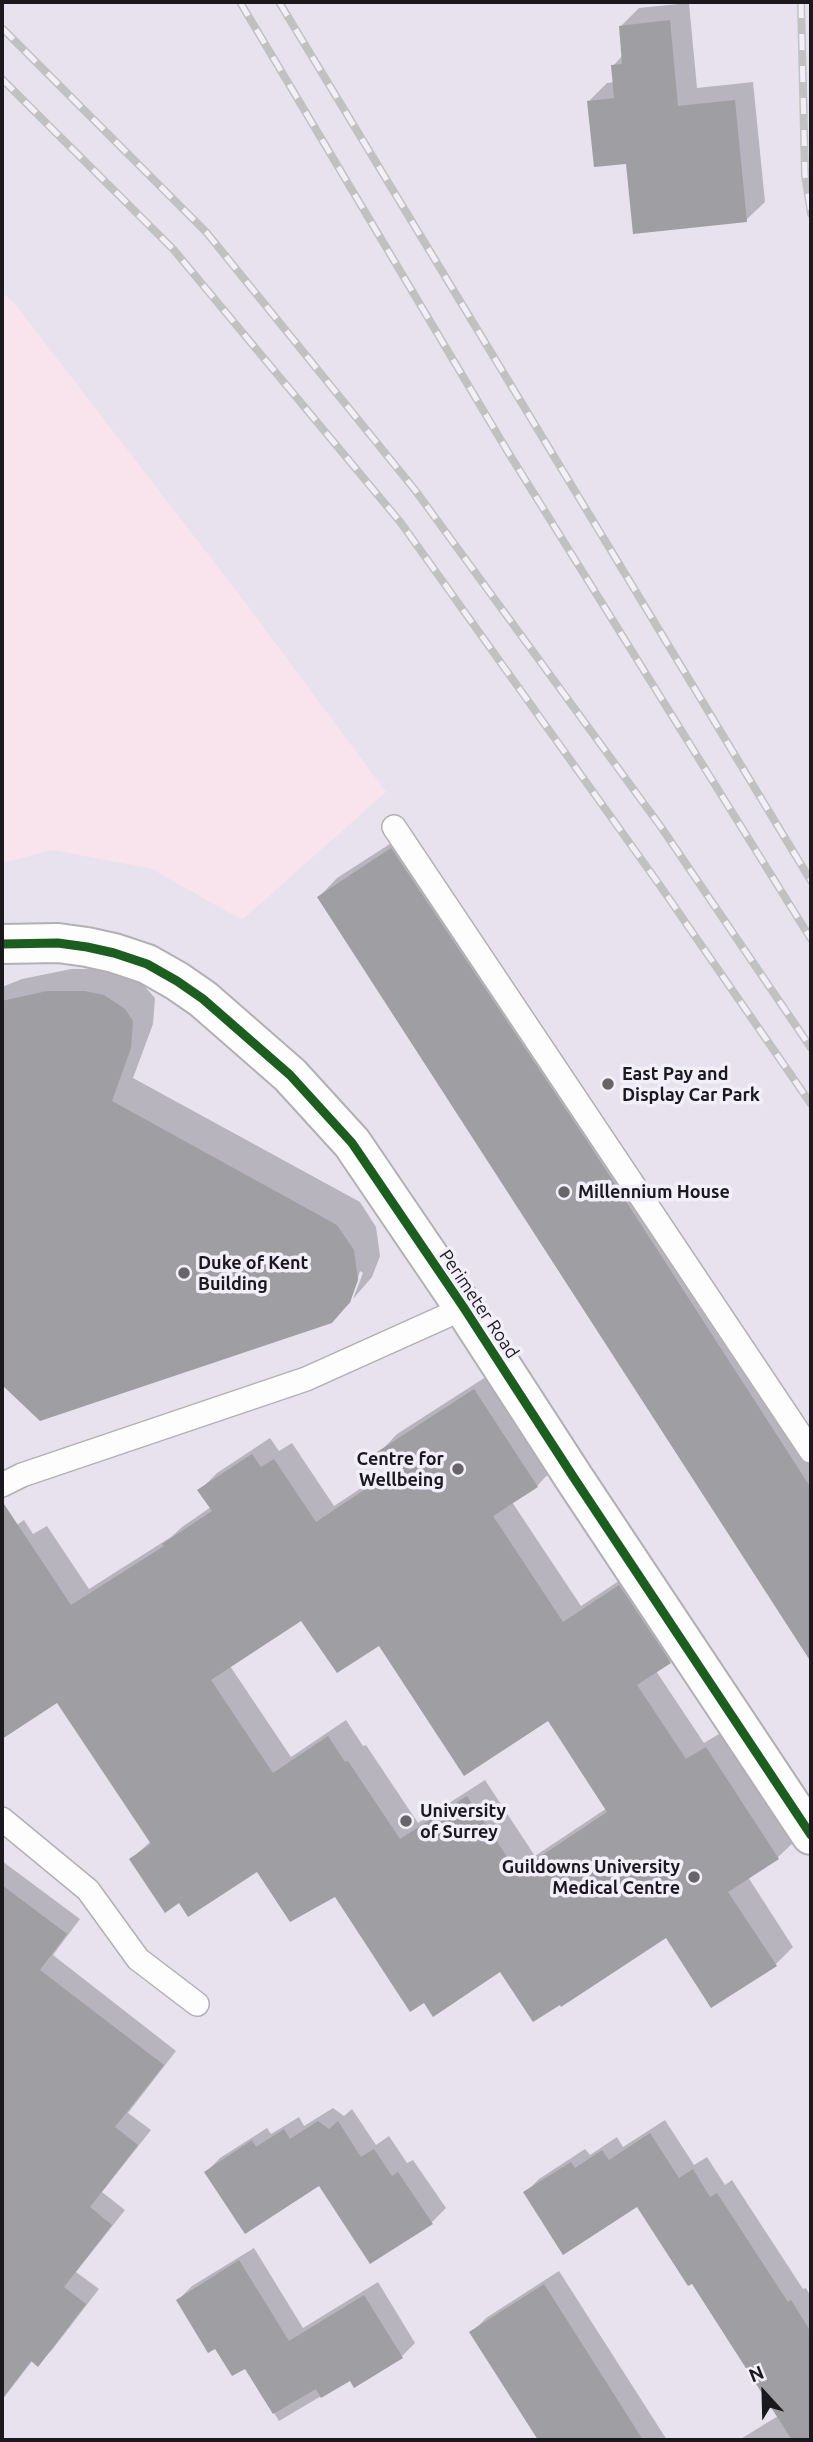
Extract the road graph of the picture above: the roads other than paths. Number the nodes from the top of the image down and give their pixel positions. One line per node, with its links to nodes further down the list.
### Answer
1 (394, 827): 4 (lane)
2 (2, 944): 3 (street, Perimeter Road)
3 (464, 1308): 5 (lane); 7 (street, Perimeter Road)
4 (811, 1451)
5 (2, 1485)
6 (2, 1819): 8 (lane)
7 (811, 1835)
8 (197, 2004)

